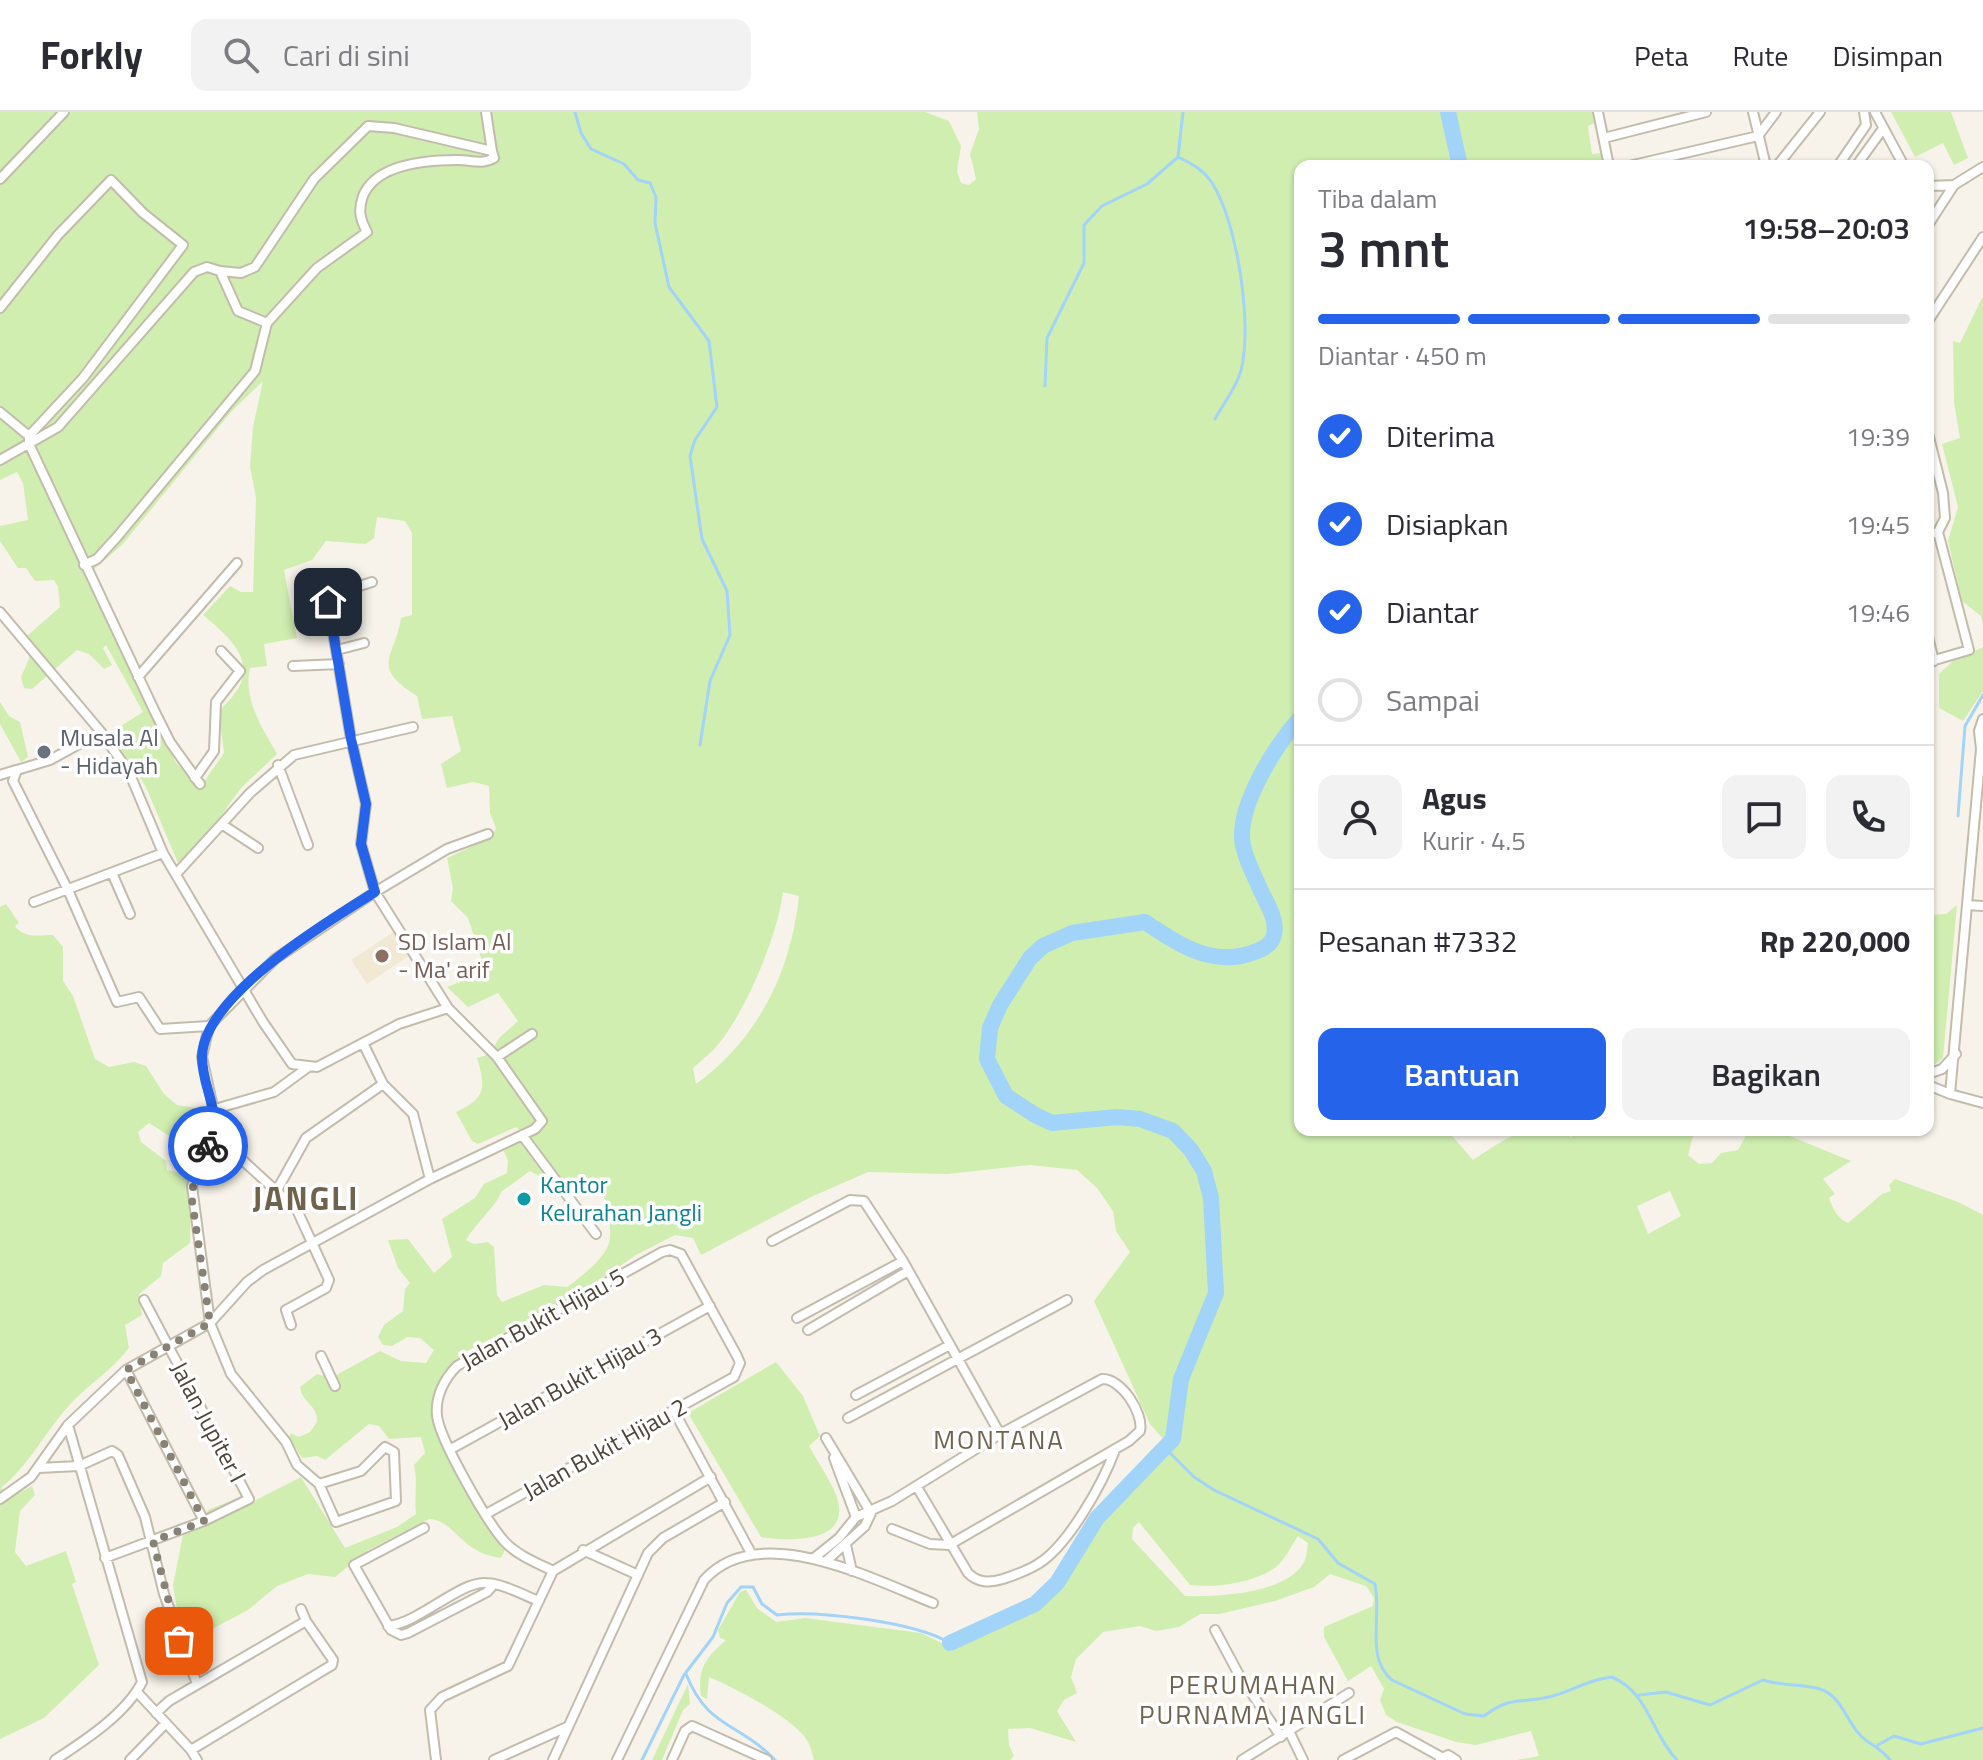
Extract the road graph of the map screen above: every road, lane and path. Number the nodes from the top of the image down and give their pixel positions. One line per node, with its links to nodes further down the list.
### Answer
1 (64, 112): 22 (street)
2 (486, 112): 13 (street)
3 (1598, 112): 12 (street)
4 (1706, 112): 12 (street)
5 (1753, 112): 11 (street)
6 (1776, 112): 11 (street)
7 (1820, 112): 17 (street)
8 (1864, 112): 18 (street)
9 (1875, 112): 10 (street)
10 (1882, 130): 19 (street); 20 (street)
11 (1758, 136): 15 (street); 16 (street)
12 (1604, 138): 14 (street)
13 (492, 151): 27 (street); 30 (street)
14 (1608, 160)
15 (1655, 160)
16 (1764, 160)
17 (1782, 160)
18 (1842, 160)
19 (1860, 160)
20 (1900, 160)
21 (1983, 167): 23 (street)
22 (0, 179)
23 (1954, 185): 24 (street); 25 (street)
24 (1934, 186)
25 (1934, 216)
26 (1983, 237): 29 (street)
27 (220, 271): 30 (street); 32 (street)
28 (0, 308): 32 (street)
29 (1934, 312)
30 (267, 323): 38 (street)
31 (0, 412): 32 (street)
32 (29, 440): 34 (street); 38 (street)
33 (1934, 457): 35 (street)
34 (0, 460)
35 (1938, 532): 36 (street); 44 (street)
36 (1934, 533)
37 (237, 563): 47 (street)
38 (84, 565): 47 (street)
39 (372, 582): 42 (street)
40 (0, 612): 50 (street)
41 (364, 643): 42 (street)
42 (337, 650): 45 (street)
43 (221, 651): 47 (street)
44 (1934, 661)
45 (339, 664): 46 (street); 51 (street)
46 (293, 666)
47 (138, 677)
48 (1983, 719): 52 (street)
49 (413, 727): 51 (street)
50 (101, 732): 54 (street); 60 (street)
51 (351, 739): 53 (street); 64 (street)
52 (1982, 747): 66 (street)
53 (278, 765): 56 (street); 58 (street)
54 (17, 770): 55 (street); 63 (street)
55 (0, 775)
56 (223, 825): 59 (street); 62 (street)
57 (488, 834): 64 (street)
58 (308, 845)
59 (258, 848)
60 (163, 853): 61 (street); 62 (street)
61 (112, 873): 63 (street); 68 (street)
62 (176, 874): 69 (street)
63 (68, 890): 65 (street); 71 (street)
64 (375, 892): 69 (street); 70 (street)
65 (34, 902)
66 (1967, 905): 67 (street); 74 (street)
67 (1983, 906)
68 (130, 914)
69 (244, 988): 71 (street); 76 (street)
70 (448, 1008): 73 (street); 75 (street)
71 (209, 1026): 82 (street)
72 (532, 1034): 75 (street)
73 (363, 1043): 76 (street); 78 (street)
74 (1956, 1054): 77 (street); 80 (street)
75 (497, 1057): 84 (street)
76 (307, 1068): 82 (street)
77 (1934, 1072)
78 (383, 1084): 85 (street); 86 (street)
79 (1934, 1087): 80 (street)
80 (1950, 1094): 81 (street)
81 (1983, 1103)
82 (215, 1109): 83 (street)
83 (214, 1134): 86 (street); 96 (street)
84 (522, 1135): 85 (street); 87 (street)
85 (430, 1179): 89 (street)
86 (277, 1190): 89 (street)
87 (596, 1234)
88 (772, 1241): 90 (street)
89 (312, 1244): 96 (street); 97 (street)
90 (903, 1261): 91 (street); 95 (street)
91 (908, 1271): 98 (street); 100 (street)
92 (144, 1300): 99 (street, Jalan Jupiter I)
93 (1067, 1300): 102 (street)
94 (710, 1306): 106 (street, Jalan Bukit Hijau 2); 111 (street, Jalan Bukit Hijau 3); 111 (street, Jalan Bukit Hijau 5)
95 (797, 1318)
96 (210, 1323): 99 (street); 117 (street)
97 (291, 1325)
98 (808, 1330)
99 (167, 1344): 103 (street); 124 (street, Jalan Jupiter I)
100 (948, 1346): 102 (street); 105 (street)
101 (321, 1356): 104 (street)
102 (957, 1360): 107 (street); 109 (street)
103 (126, 1370): 108 (street); 124 (street)
104 (335, 1386)
105 (856, 1395)
106 (674, 1411): 116 (street); 122 (street, Jalan Bukit Hijau 2)
107 (848, 1418)
108 (68, 1425): 114 (street); 115 (street)
109 (1000, 1434): 112 (street); 118 (street)
110 (826, 1438): 113 (street)
111 (451, 1449): 122 (street, Jalan Bukit Hijau 5)
112 (1116, 1449): 129 (street); 129 (street)
113 (833, 1453): 121 (street); 123 (street)
114 (79, 1466): 115 (street); 127 (street); 132 (street)
115 (38, 1468): 119 (street)
116 (711, 1477): 120 (street); 130 (street)
117 (319, 1484): 117 (street)
118 (917, 1487): 121 (street); 129 (street)
119 (0, 1499)
120 (725, 1502): 131 (street); 137 (street)
121 (871, 1513): 123 (street); 128 (street)
122 (486, 1514): 135 (street, Jalan Bukit Hijau 5)
123 (856, 1517): 133 (street)
124 (204, 1521): 127 (street)
125 (424, 1528): 138 (street)
126 (892, 1529): 129 (street)
127 (153, 1541): 132 (street); 143 (street)
128 (846, 1545): 134 (street); 136 (street)
129 (949, 1545)
130 (583, 1550): 135 (street); 137 (street)
131 (751, 1553): 133 (street); 159 (street)
132 (105, 1558): 144 (street)
133 (814, 1558): 134 (street)
134 (825, 1562): 136 (street)
135 (553, 1571): 138 (street)
136 (852, 1571): 139 (street)
137 (638, 1575): 148 (street)
138 (539, 1601): 156 (street)
139 (933, 1603)
140 (301, 1609): 141 (street)
141 (306, 1621): 143 (street); 150 (street)
142 (1215, 1630): 149 (street)
143 (197, 1684): 146 (street)
144 (137, 1692): 146 (street); 153 (street)
145 (1349, 1693): 149 (street)
146 (156, 1713): 147 (street)
147 (166, 1723): 150 (street); 154 (street)
148 (567, 1727): 157 (street); 158 (street)
149 (1286, 1735): 162 (street); 163 (street)
150 (191, 1750): 155 (street)
151 (747, 1755): 160 (street); 161 (street)
152 (1440, 1759): 164 (street); 165 (street)
153 (55, 1760)
154 (130, 1760)
155 (197, 1760)
156 (436, 1760)
157 (494, 1760)
158 (553, 1760)
159 (617, 1760)
160 (672, 1760)
161 (767, 1760)
162 (1242, 1760)
163 (1303, 1760)
164 (1343, 1760)
165 (1456, 1760)

